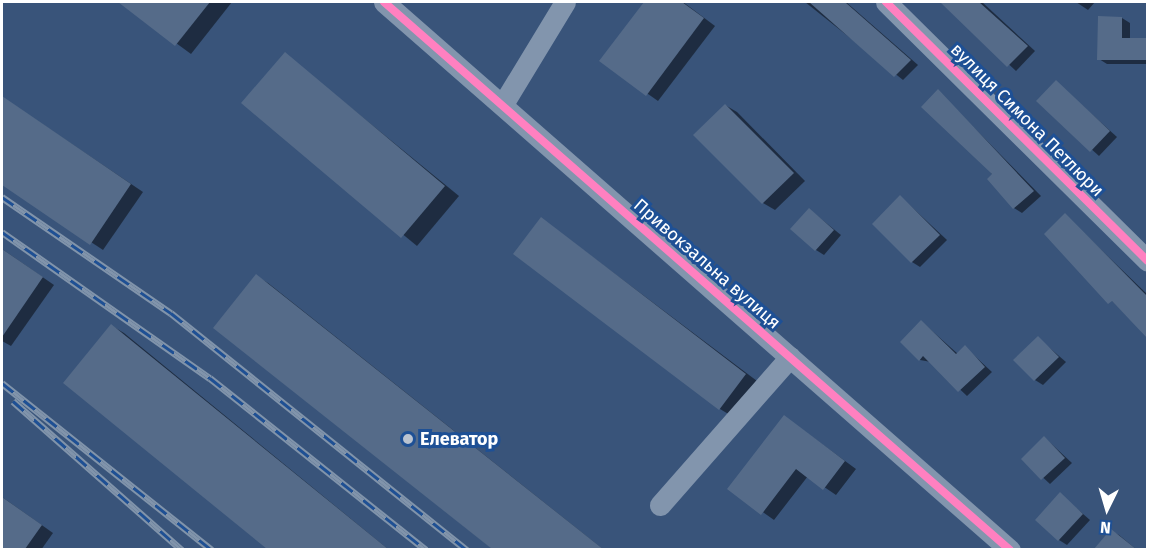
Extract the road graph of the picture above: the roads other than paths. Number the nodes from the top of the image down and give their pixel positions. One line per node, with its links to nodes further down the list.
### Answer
1 (384, 2): 4 (street, Привокзальна вулиця)
2 (565, 2): 4 (street)
3 (886, 2): 5 (street, вулиця Симона Петлюри)
4 (503, 104): 6 (street, Привокзальна вулиця)
5 (1148, 261)
6 (790, 357): 7 (street); 8 (street, Привокзальна вулиця)
7 (660, 505)
8 (1010, 549)

